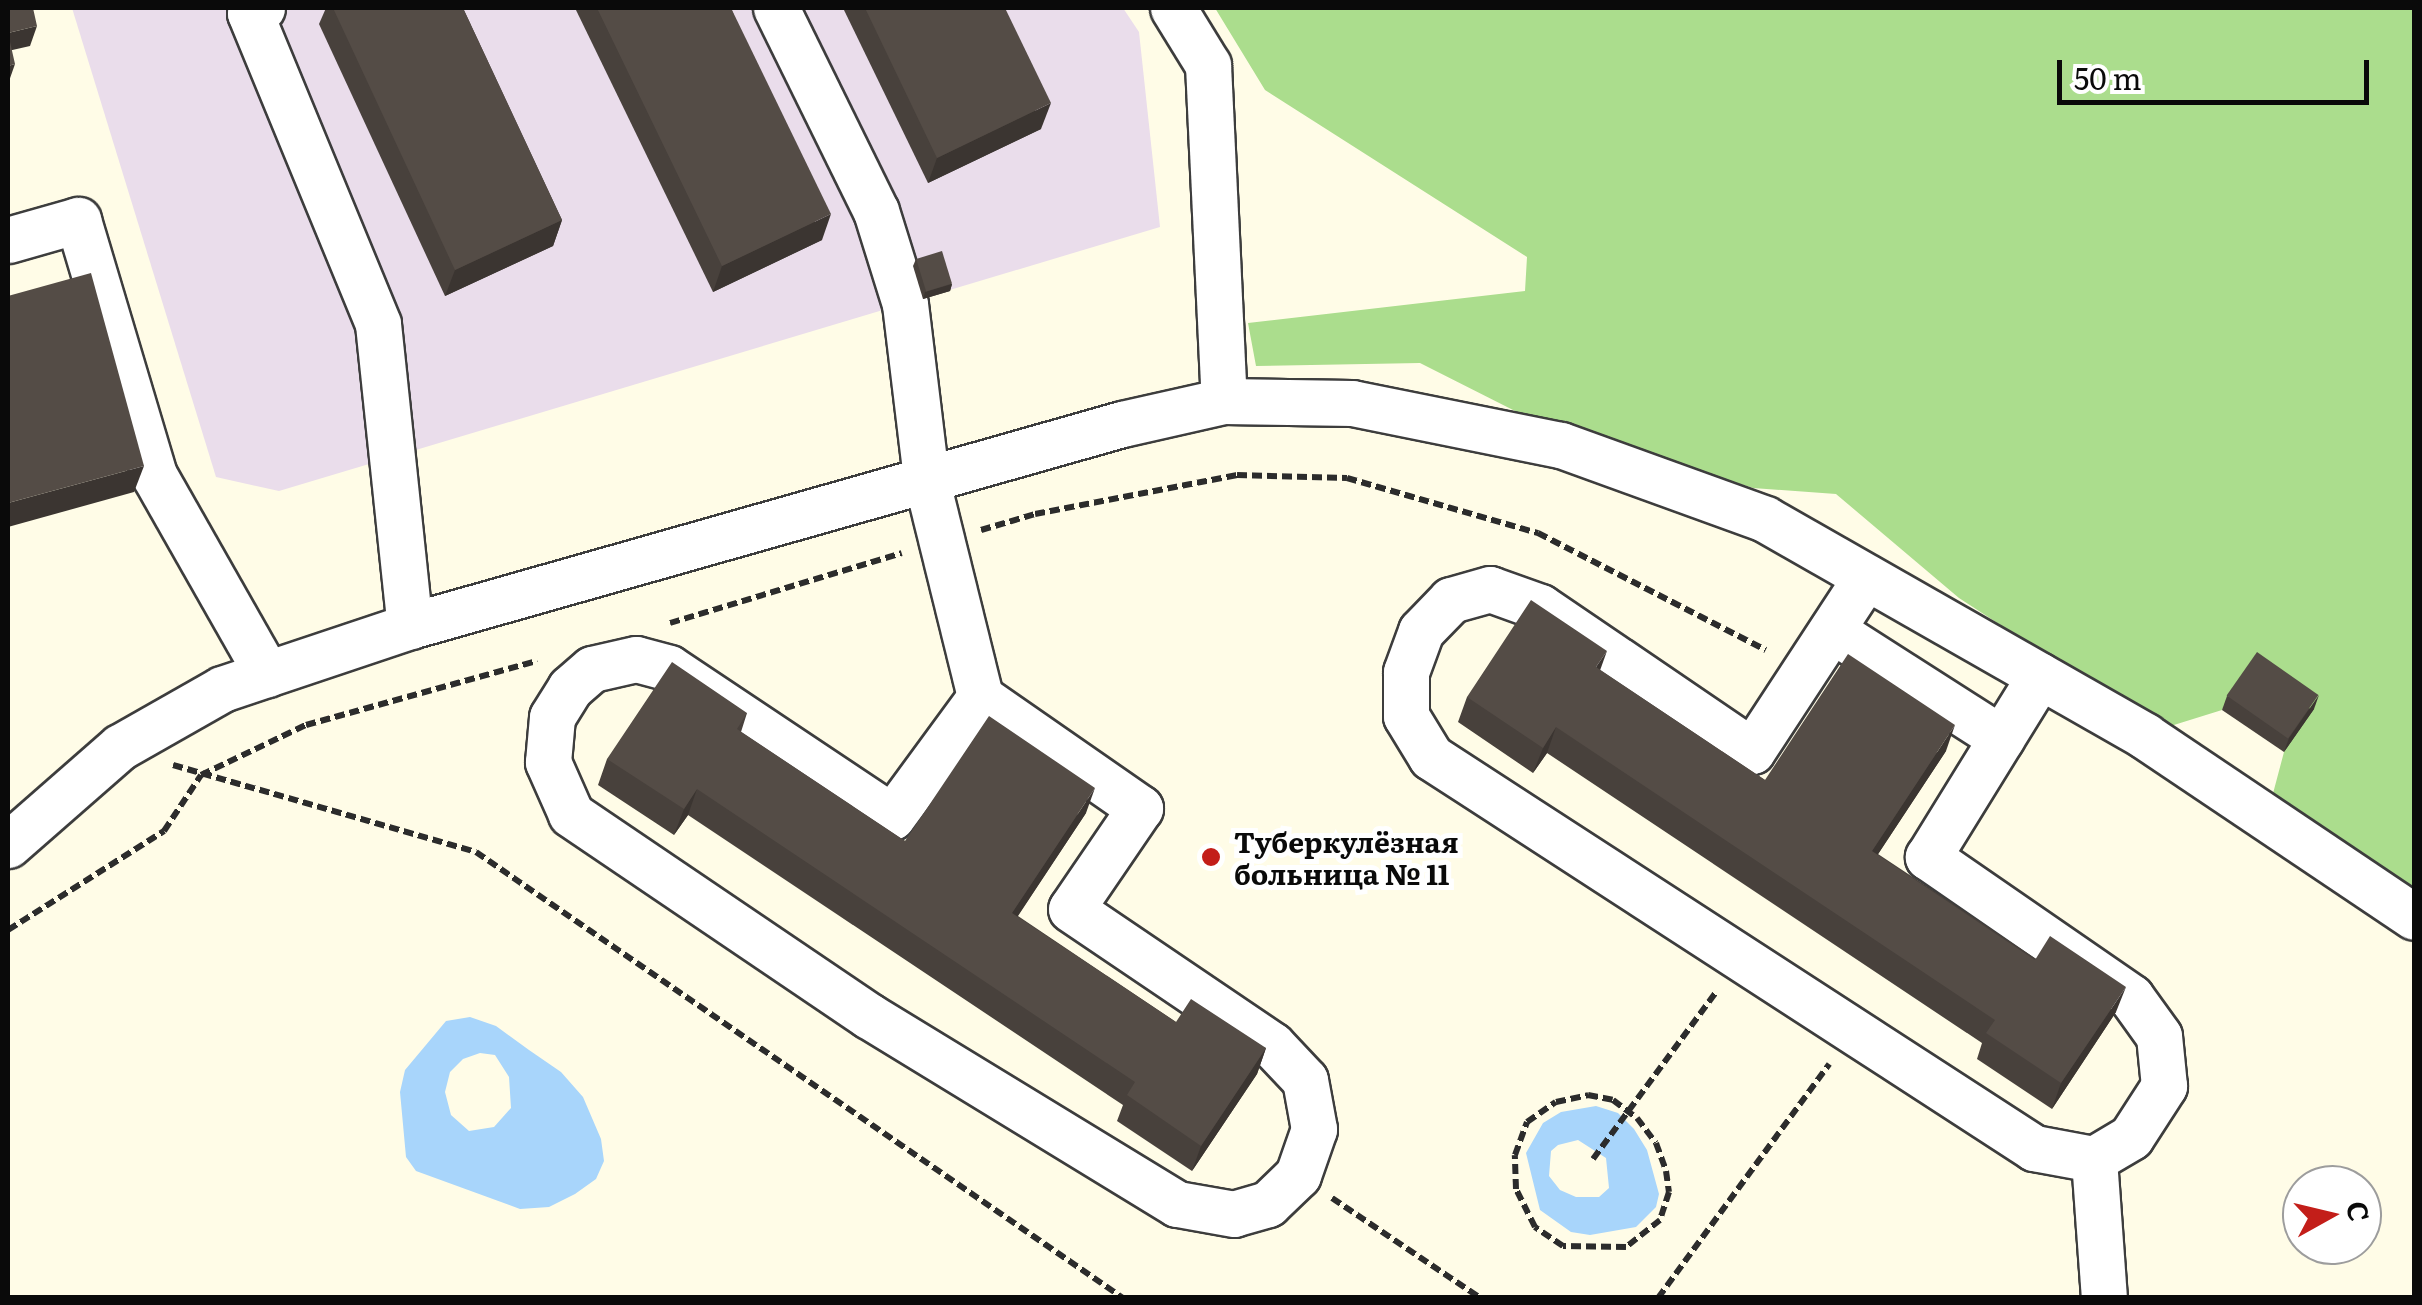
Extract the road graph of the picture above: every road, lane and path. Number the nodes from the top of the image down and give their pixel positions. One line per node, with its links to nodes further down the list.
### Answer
1 (262, 8): 10 (lane)
2 (776, 8): 6 (lane)
3 (1172, 8): 5 (lane)
4 (8, 240): 14 (lane)
5 (1224, 402): 6 (lane); 8 (lane)
6 (926, 478): 7 (lane); 10 (lane)
7 (942, 541): 9 (path); 13 (path); 16 (lane)
8 (1866, 577): 11 (lane); 15 (lane)
9 (668, 624)
10 (410, 626): 14 (lane)
11 (1832, 630): 13 (lane); 17 (lane)
12 (555, 656): 19 (path)
13 (1805, 670): 23 (lane)
14 (267, 674): 18 (lane)
15 (2040, 676): 17 (lane); 21 (lane)
16 (980, 697): 28 (lane); 28 (lane)
17 (2001, 738): 27 (lane)
18 (120, 748): 19 (path); 20 (lane)
19 (202, 775): 22 (path); 29 (path)
20 (8, 845)
21 (2414, 917)
22 (8, 930)
23 (1741, 958): 24 (lane); 25 (path)
24 (1854, 1031): 27 (lane); 31 (path)
25 (1627, 1111): 25 (path); 26 (path)
26 (1593, 1159)
27 (2094, 1159): 32 (lane)
28 (1298, 1175): 30 (path)
29 (1123, 1298)
30 (1480, 1298)
31 (1658, 1298)
32 (2104, 1298)

